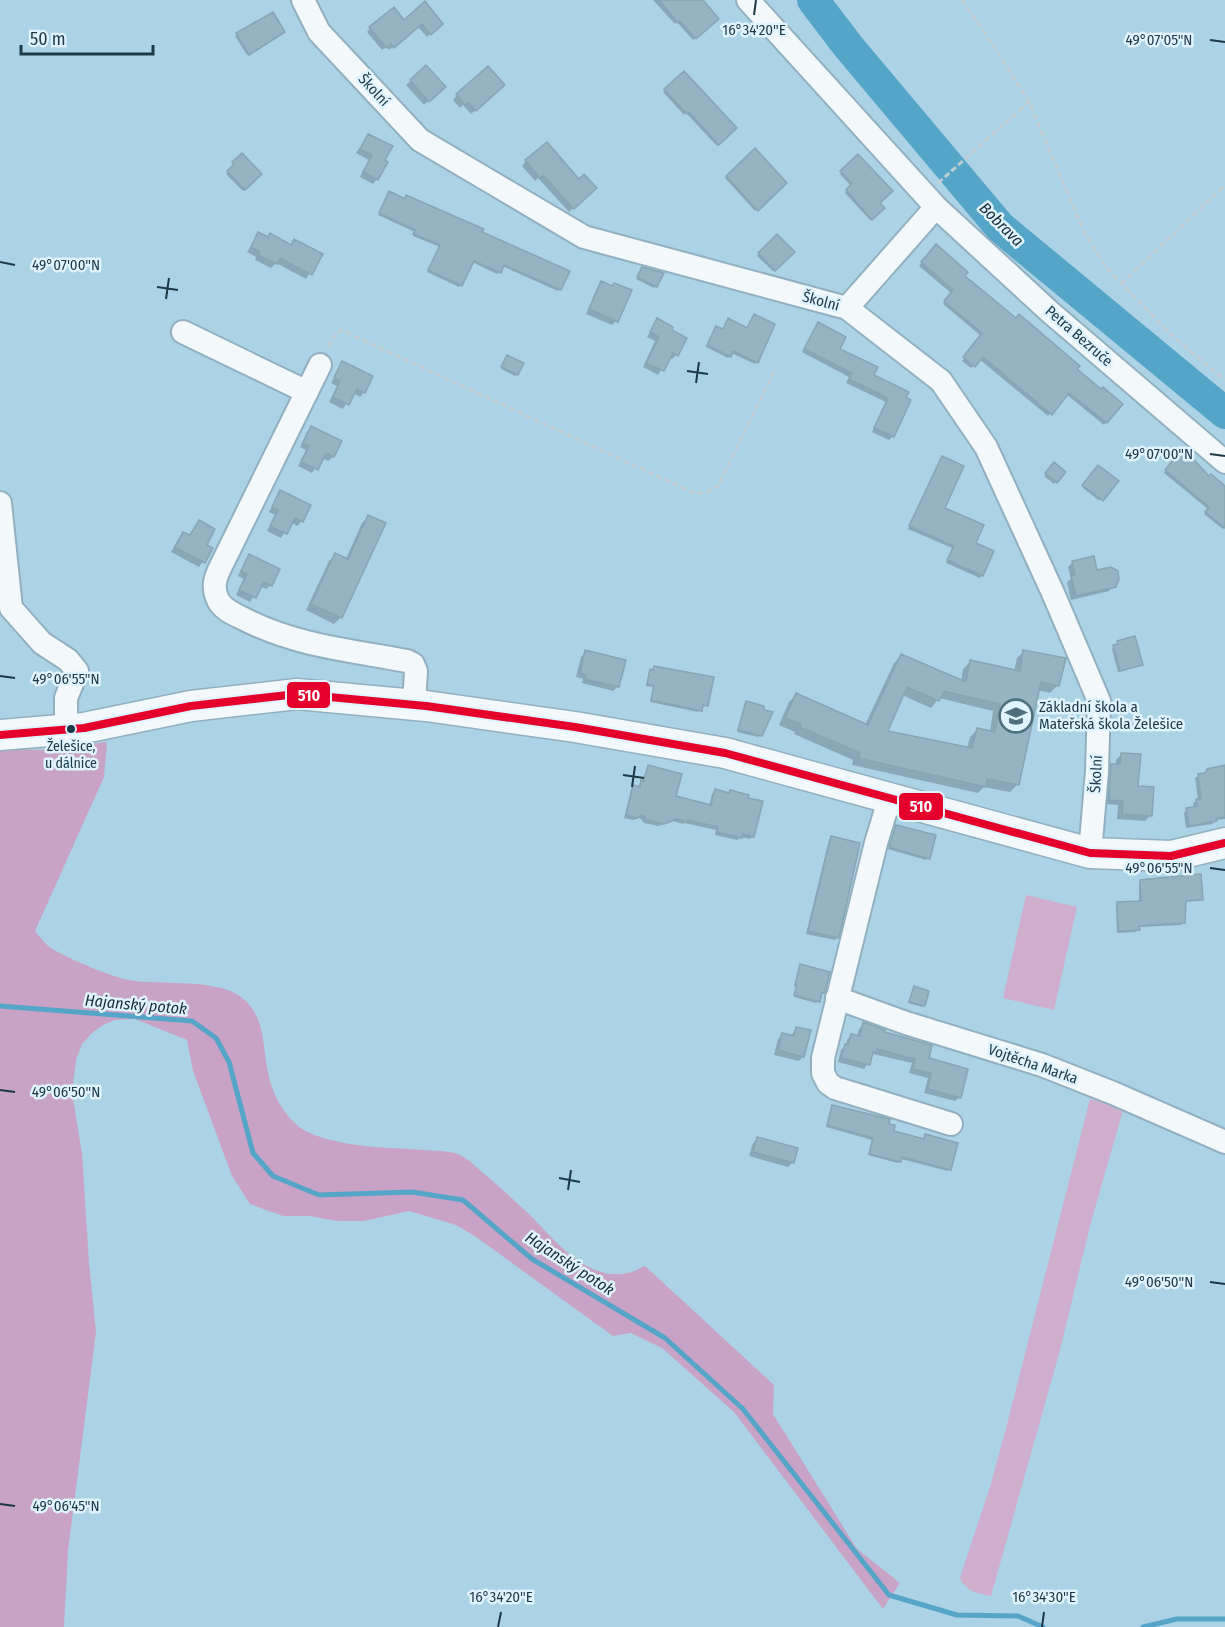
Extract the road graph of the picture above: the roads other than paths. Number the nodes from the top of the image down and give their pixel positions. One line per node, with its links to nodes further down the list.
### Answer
1 (303, 0): 4 (street, Školní)
2 (748, 0): 3 (street, Petra Bezruče)
3 (936, 207): 4 (street); 8 (street, Petra Bezruče)
4 (847, 308): 15 (street, Školní)
5 (183, 332): 7 (street)
6 (320, 365): 7 (street)
7 (307, 392): 10 (street)
8 (1225, 462)
9 (0, 503): 11 (street)
10 (414, 705): 11 (main road); 13 (main road)
11 (75, 729): 12 (main road)
12 (0, 735)
13 (889, 800): 15 (main road); 16 (street)
14 (1225, 843): 15 (main road)
15 (1090, 853)
16 (837, 998): 17 (street); 18 (street, Vojtěcha Marka)
17 (951, 1124)
18 (1225, 1142)

